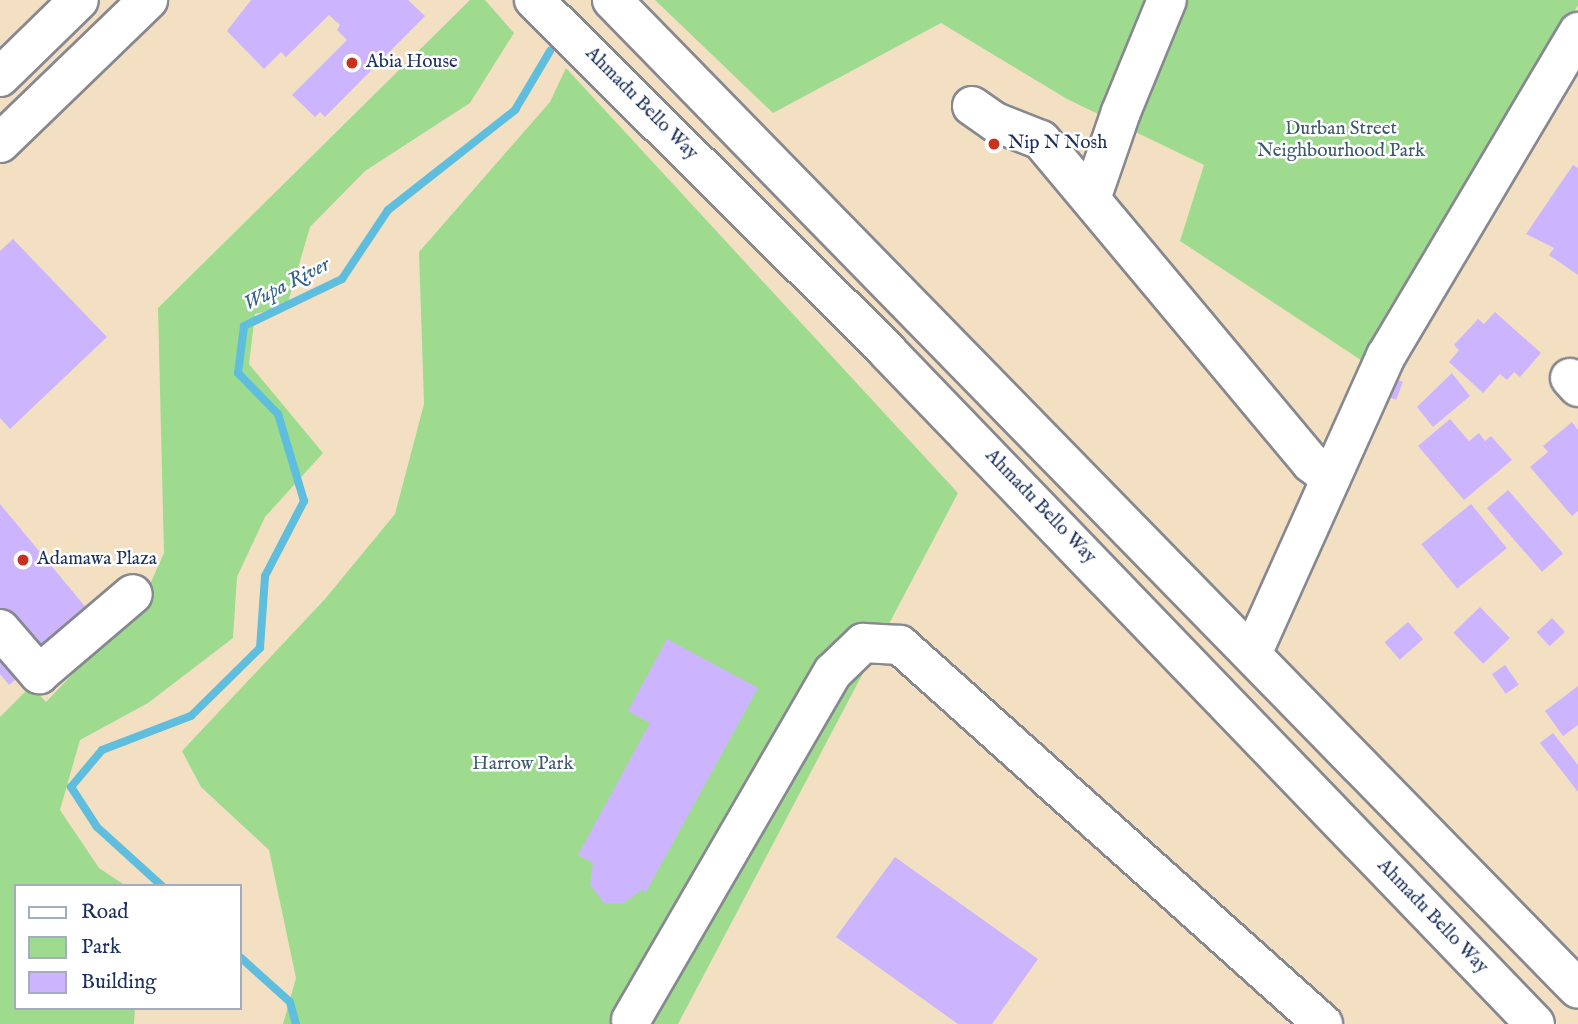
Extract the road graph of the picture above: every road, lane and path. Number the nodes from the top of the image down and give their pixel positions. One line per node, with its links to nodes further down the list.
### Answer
1 (79, 0): 7 (main road)
2 (148, 0): 9 (main road)
3 (534, 0): 18 (main road, Ahmadu Bello Way)
4 (612, 0): 14 (main road)
5 (1167, 0): 10 (main road)
6 (1578, 32): 11 (main road)
7 (0, 77)
8 (972, 106): 10 (main road)
9 (0, 144)
10 (1091, 199): 11 (main road)
11 (1331, 478): 14 (main road)
12 (133, 594): 13 (main road)
13 (0, 629)
14 (1252, 654): 15 (main road)
15 (1578, 989)
16 (631, 1020): 17 (main road)
17 (1323, 1024)
18 (1535, 1024)

